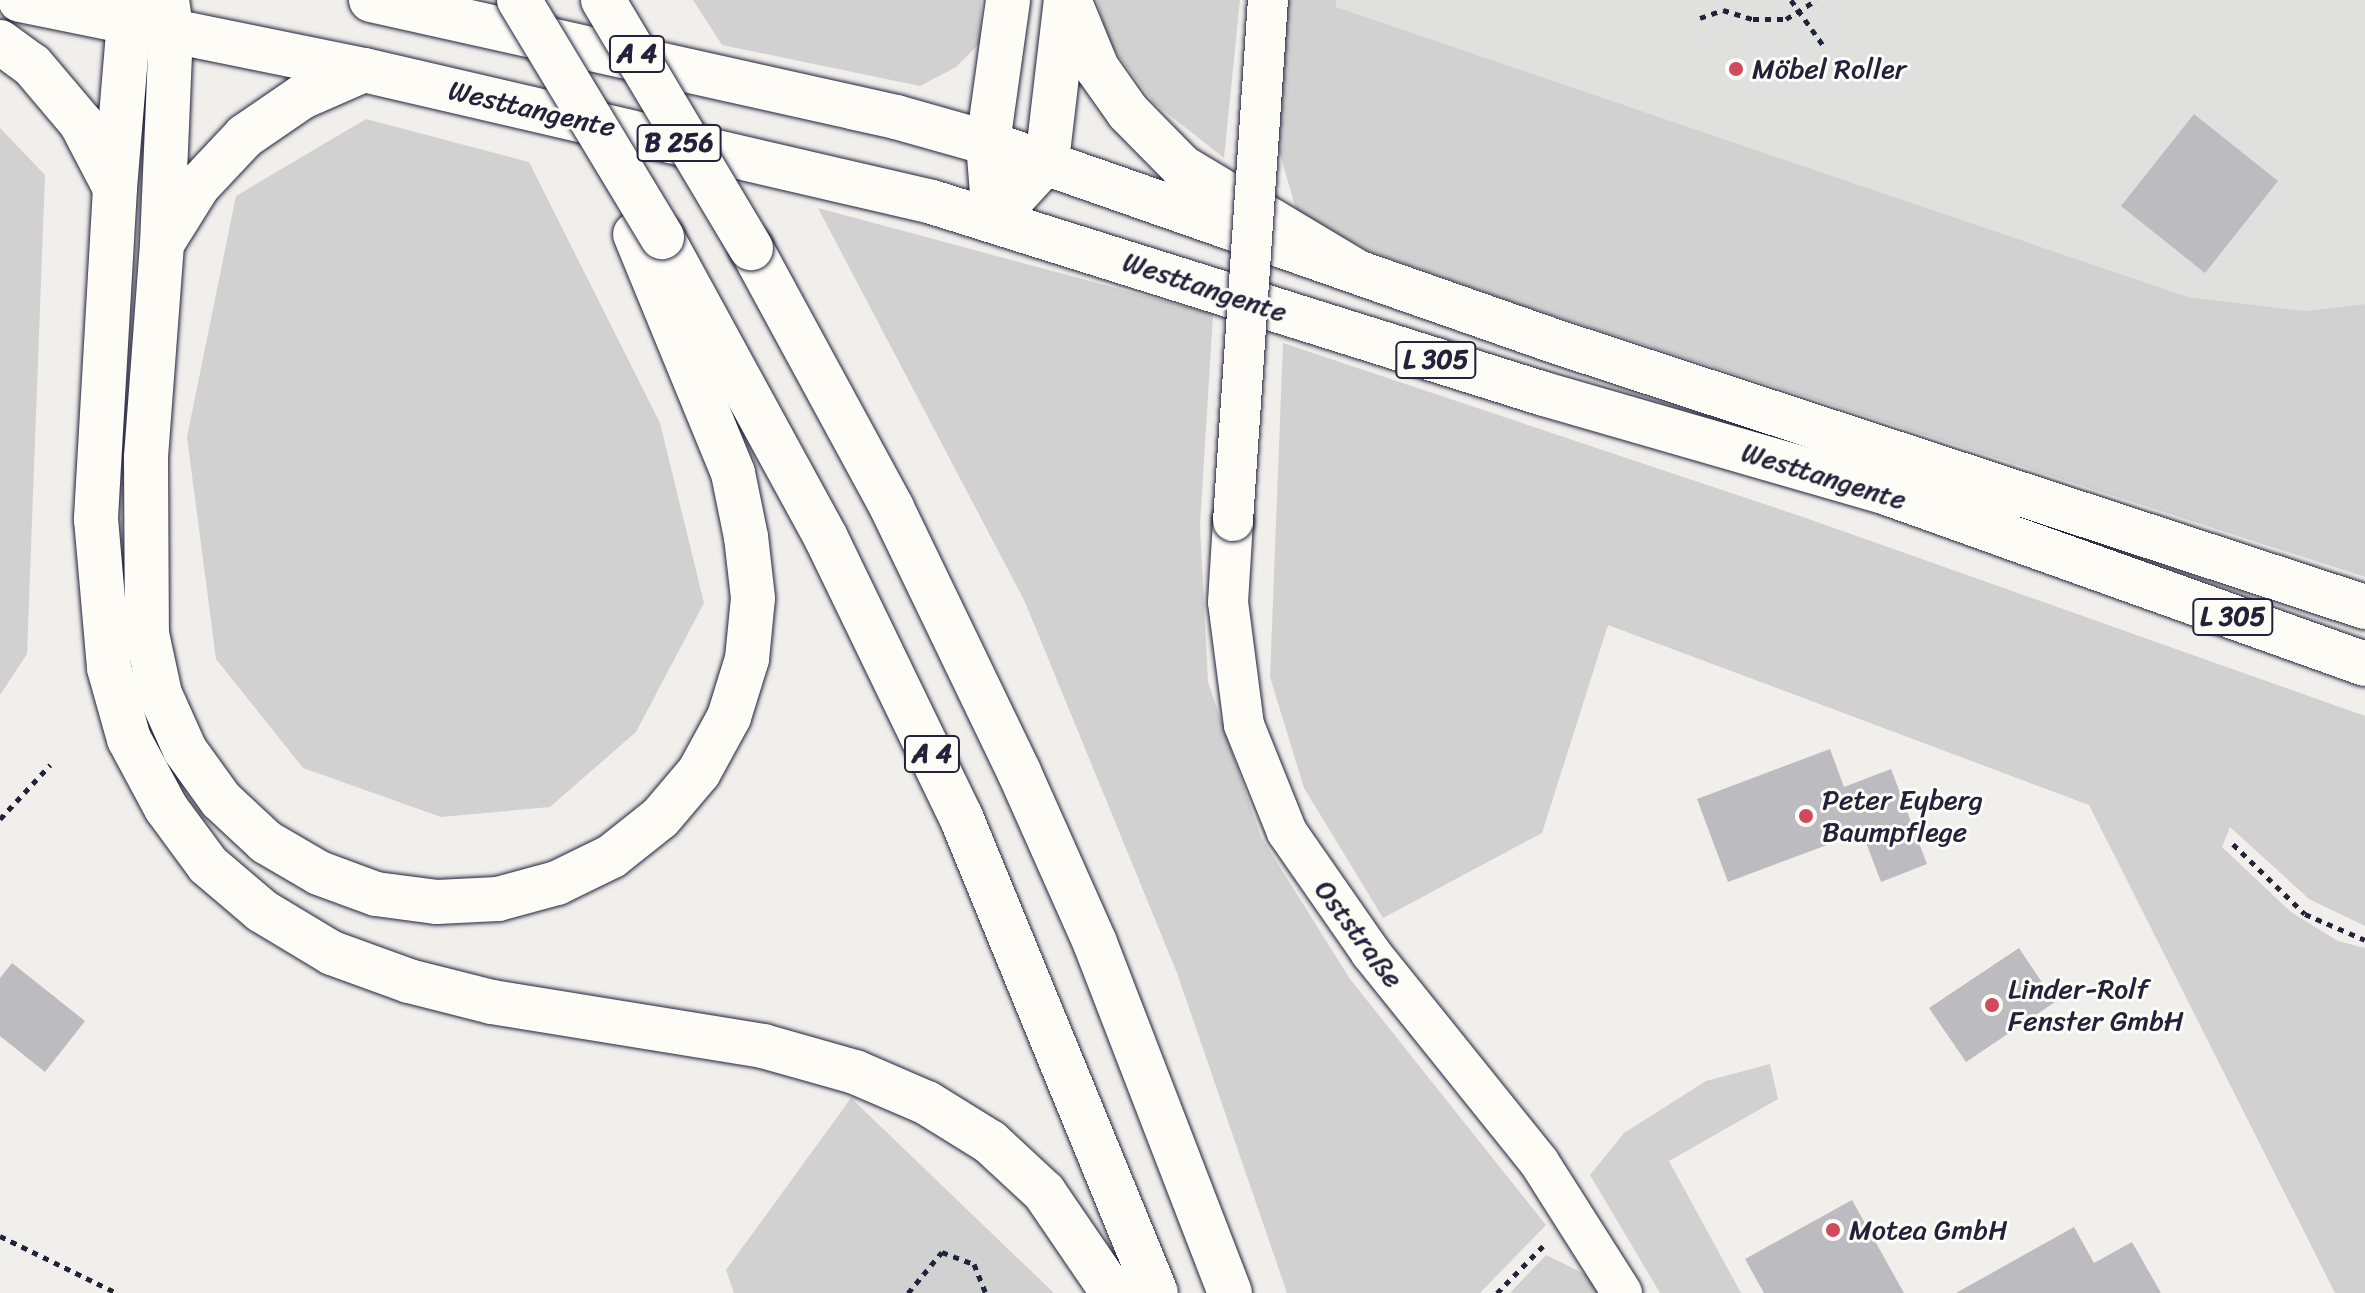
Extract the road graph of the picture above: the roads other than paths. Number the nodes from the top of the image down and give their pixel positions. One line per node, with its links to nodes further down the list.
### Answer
1 (20, 0): 9 (main road, Westtangente / B 256)
2 (371, 0): 14 (main road, Westtangente / B 256)
3 (519, 0): 18 (main road, A 4, bridge)
4 (603, 0): 13 (main road, A 4, bridge)
5 (618, 0): 13 (main road, bridge)
6 (1008, 0): 14 (main road)
7 (1068, 0): 15 (main road); 20 (main road)
8 (1268, 0): 26 (street, Oststraße, bridge)
9 (134, 11): 10 (main road, Westtangente / B 256); 16 (main road)
10 (169, 15): 12 (main road, Westtangente / B 256); 19 (main road)
11 (0, 42): 16 (main road)
12 (364, 70): 17 (main road, Westtangente / B 256); 19 (main road)
13 (671, 108): 25 (main road, A 4, bridge)
14 (988, 143): 15 (main road, Westtangente / L 305); 17 (main road)
15 (1047, 161): 17 (main road); 20 (main road, Westtangente / L 305)
16 (115, 188): 23 (main road)
17 (994, 219): 22 (main road, Westtangente / L 305)
18 (649, 236): 19 (main road); 24 (main road, A 4)
19 (162, 244)
20 (1354, 270): 21 (main road, Westtangente / L 305)
21 (2365, 607)
22 (2365, 664)
23 (1113, 1293)
24 (1156, 1293)
25 (1230, 1293)
26 (1622, 1293)

